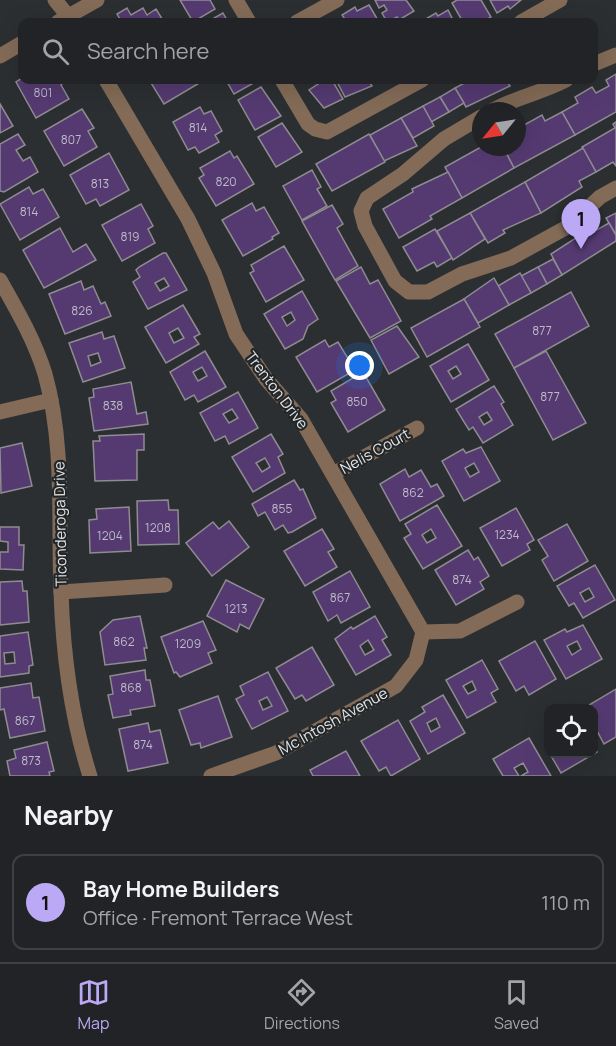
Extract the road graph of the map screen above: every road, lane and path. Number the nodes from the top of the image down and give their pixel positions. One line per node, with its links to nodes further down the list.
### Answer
1 (55, 0): 6 (street)
2 (98, 0): 7 (street)
3 (236, 0): 8 (street)
4 (337, 0): 9 (street)
5 (560, 0): 10 (street)
6 (66, 18)
7 (70, 18)
8 (247, 18)
9 (304, 18)
10 (528, 18)
11 (18, 45): 13 (street)
12 (616, 55): 14 (street)
13 (0, 56)
14 (598, 62)
15 (108, 84): 26 (street, Trenton Drive)
16 (284, 84): 17 (street)
17 (415, 84)
18 (558, 84): 19 (street)
19 (509, 102)
20 (472, 122): 21 (street)
21 (616, 188)
22 (0, 280): 23 (street, Ticonderoga Drive)
23 (51, 400): 24 (street); 28 (street, Ticonderoga Drive)
24 (0, 412)
25 (417, 428): 26 (street, Nelis Court)
26 (333, 474): 30 (street, Trenton Drive)
27 (165, 585): 28 (street)
28 (61, 592): 31 (street, Ticonderoga Drive)
29 (517, 602): 30 (street)
30 (423, 632): 32 (street, Mc Intosh Avenue)
31 (90, 776)
32 (211, 776)

